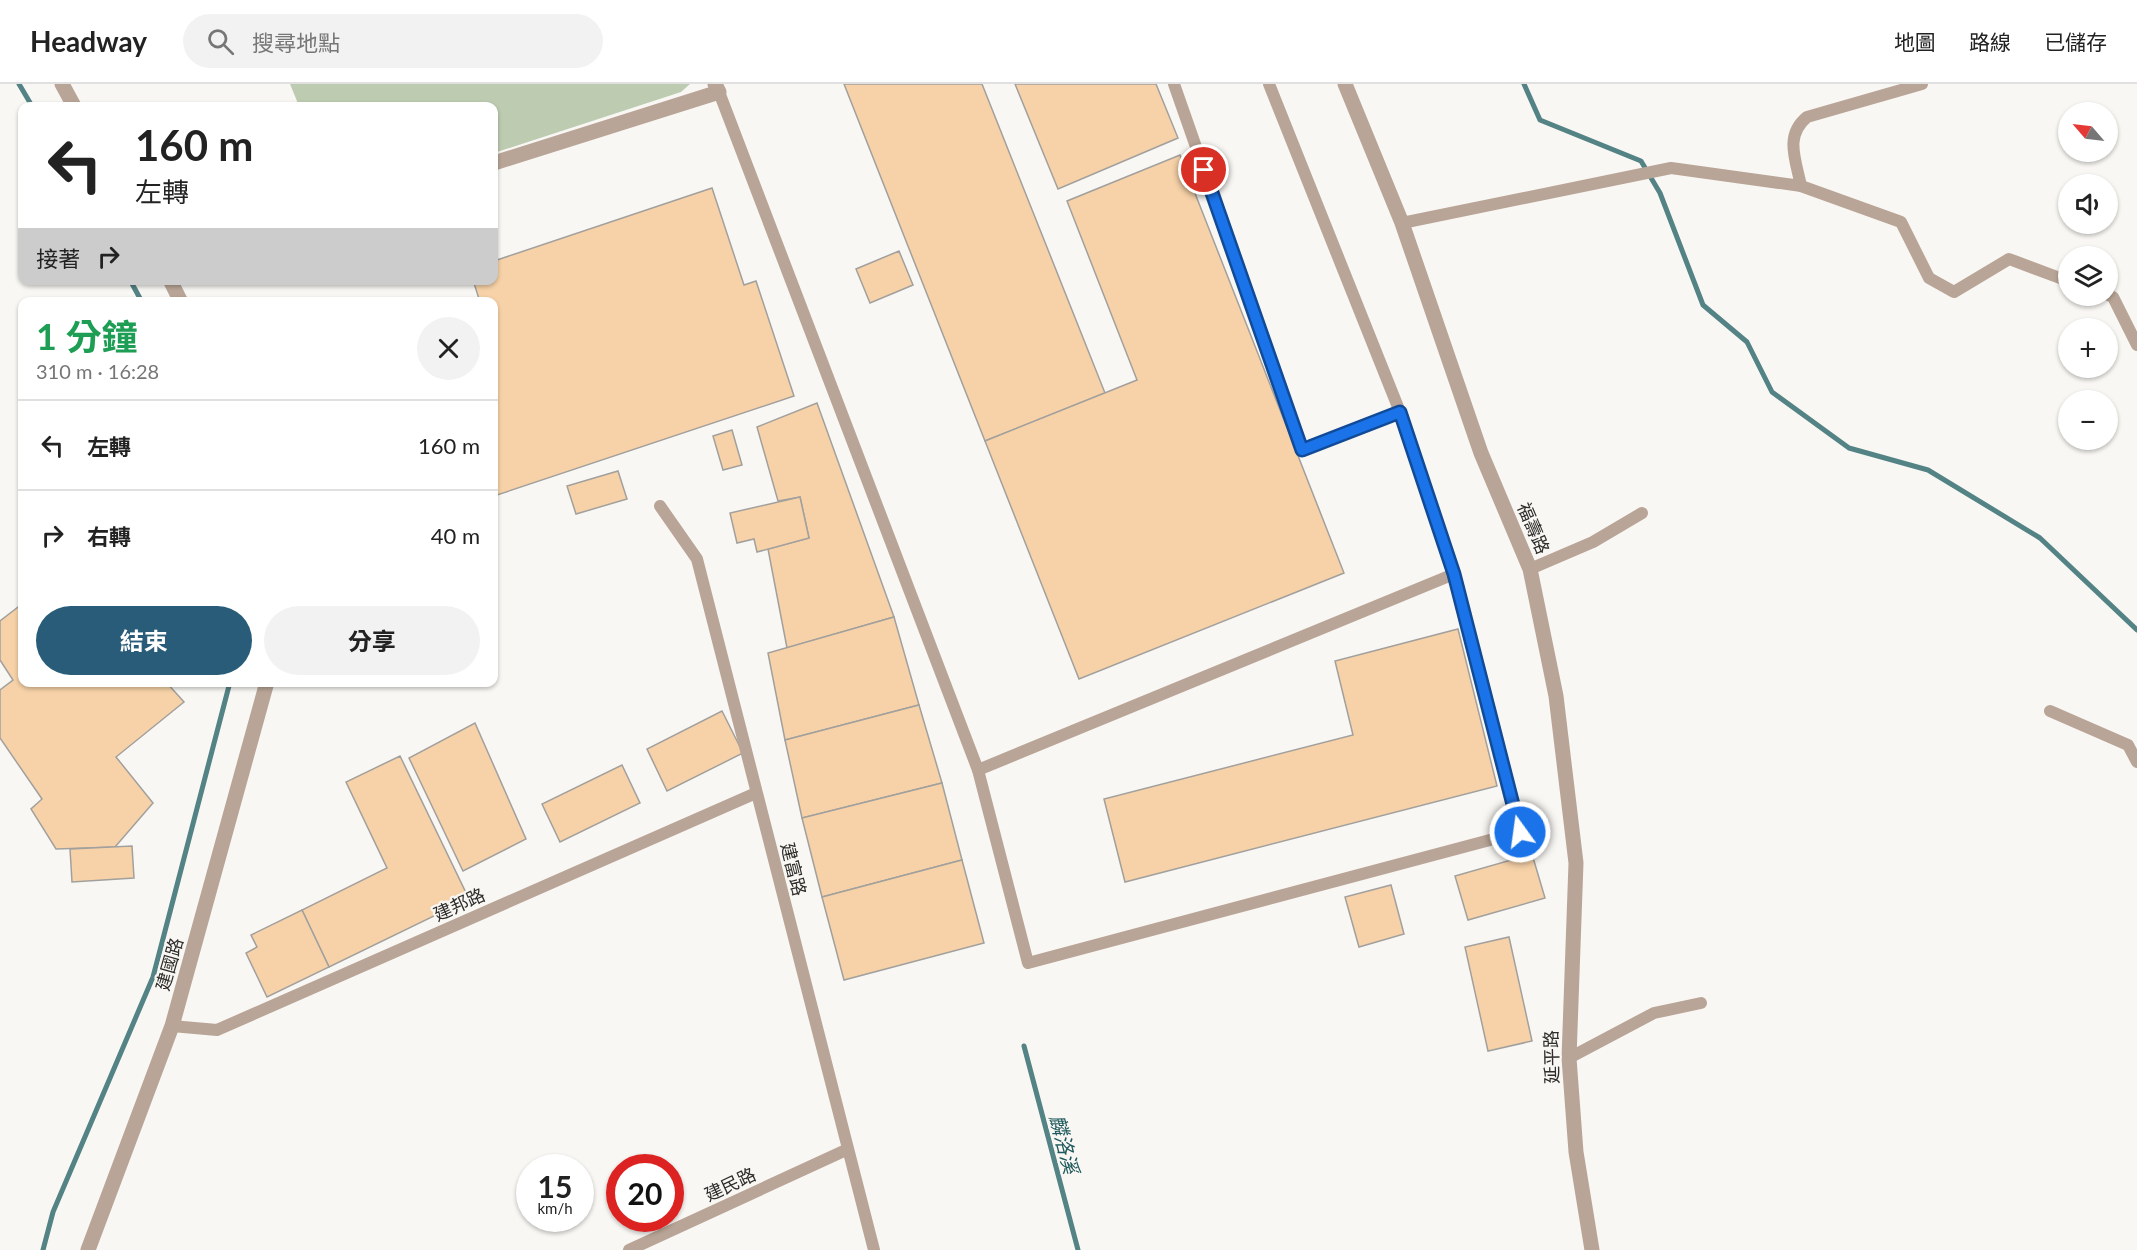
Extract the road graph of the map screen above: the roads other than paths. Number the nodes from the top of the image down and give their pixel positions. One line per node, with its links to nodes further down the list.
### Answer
1 (62, 84): 7 (street)
2 (1174, 84): 14 (lane)
3 (1269, 84): 14 (lane)
4 (1346, 84): 10 (street, 福壽路)
5 (1922, 84): 9 (lane)
6 (717, 88): 8 (street); 22 (lane)
7 (72, 102)
8 (498, 162)
9 (1801, 186): 10 (lane); 11 (lane)
10 (1402, 223): 17 (street, 福壽路)
11 (2058, 277)
12 (2118, 306): 13 (lane)
13 (2137, 345)
14 (1400, 412): 18 (lane)
15 (660, 506): 23 (lane, 建富路)
16 (1642, 513): 17 (lane)
17 (1530, 569): 24 (street, 福壽路)
18 (1454, 574): 22 (lane); 22 (lane)
19 (266, 687): 26 (street, 建國路)
20 (2050, 711): 21 (lane)
21 (2137, 762)
22 (978, 770)
23 (756, 793): 26 (lane, 建邦路); 28 (lane, 建富路)
24 (1576, 863): 27 (street, 延平路)
25 (1701, 1003): 27 (lane)
26 (172, 1026): 29 (street, 建國路)
27 (1569, 1058): 32 (street, 延平路)
28 (846, 1150): 30 (lane, 建民路); 31 (lane, 建富路)
29 (88, 1250)
30 (629, 1250)
31 (874, 1250)
32 (1592, 1250)

